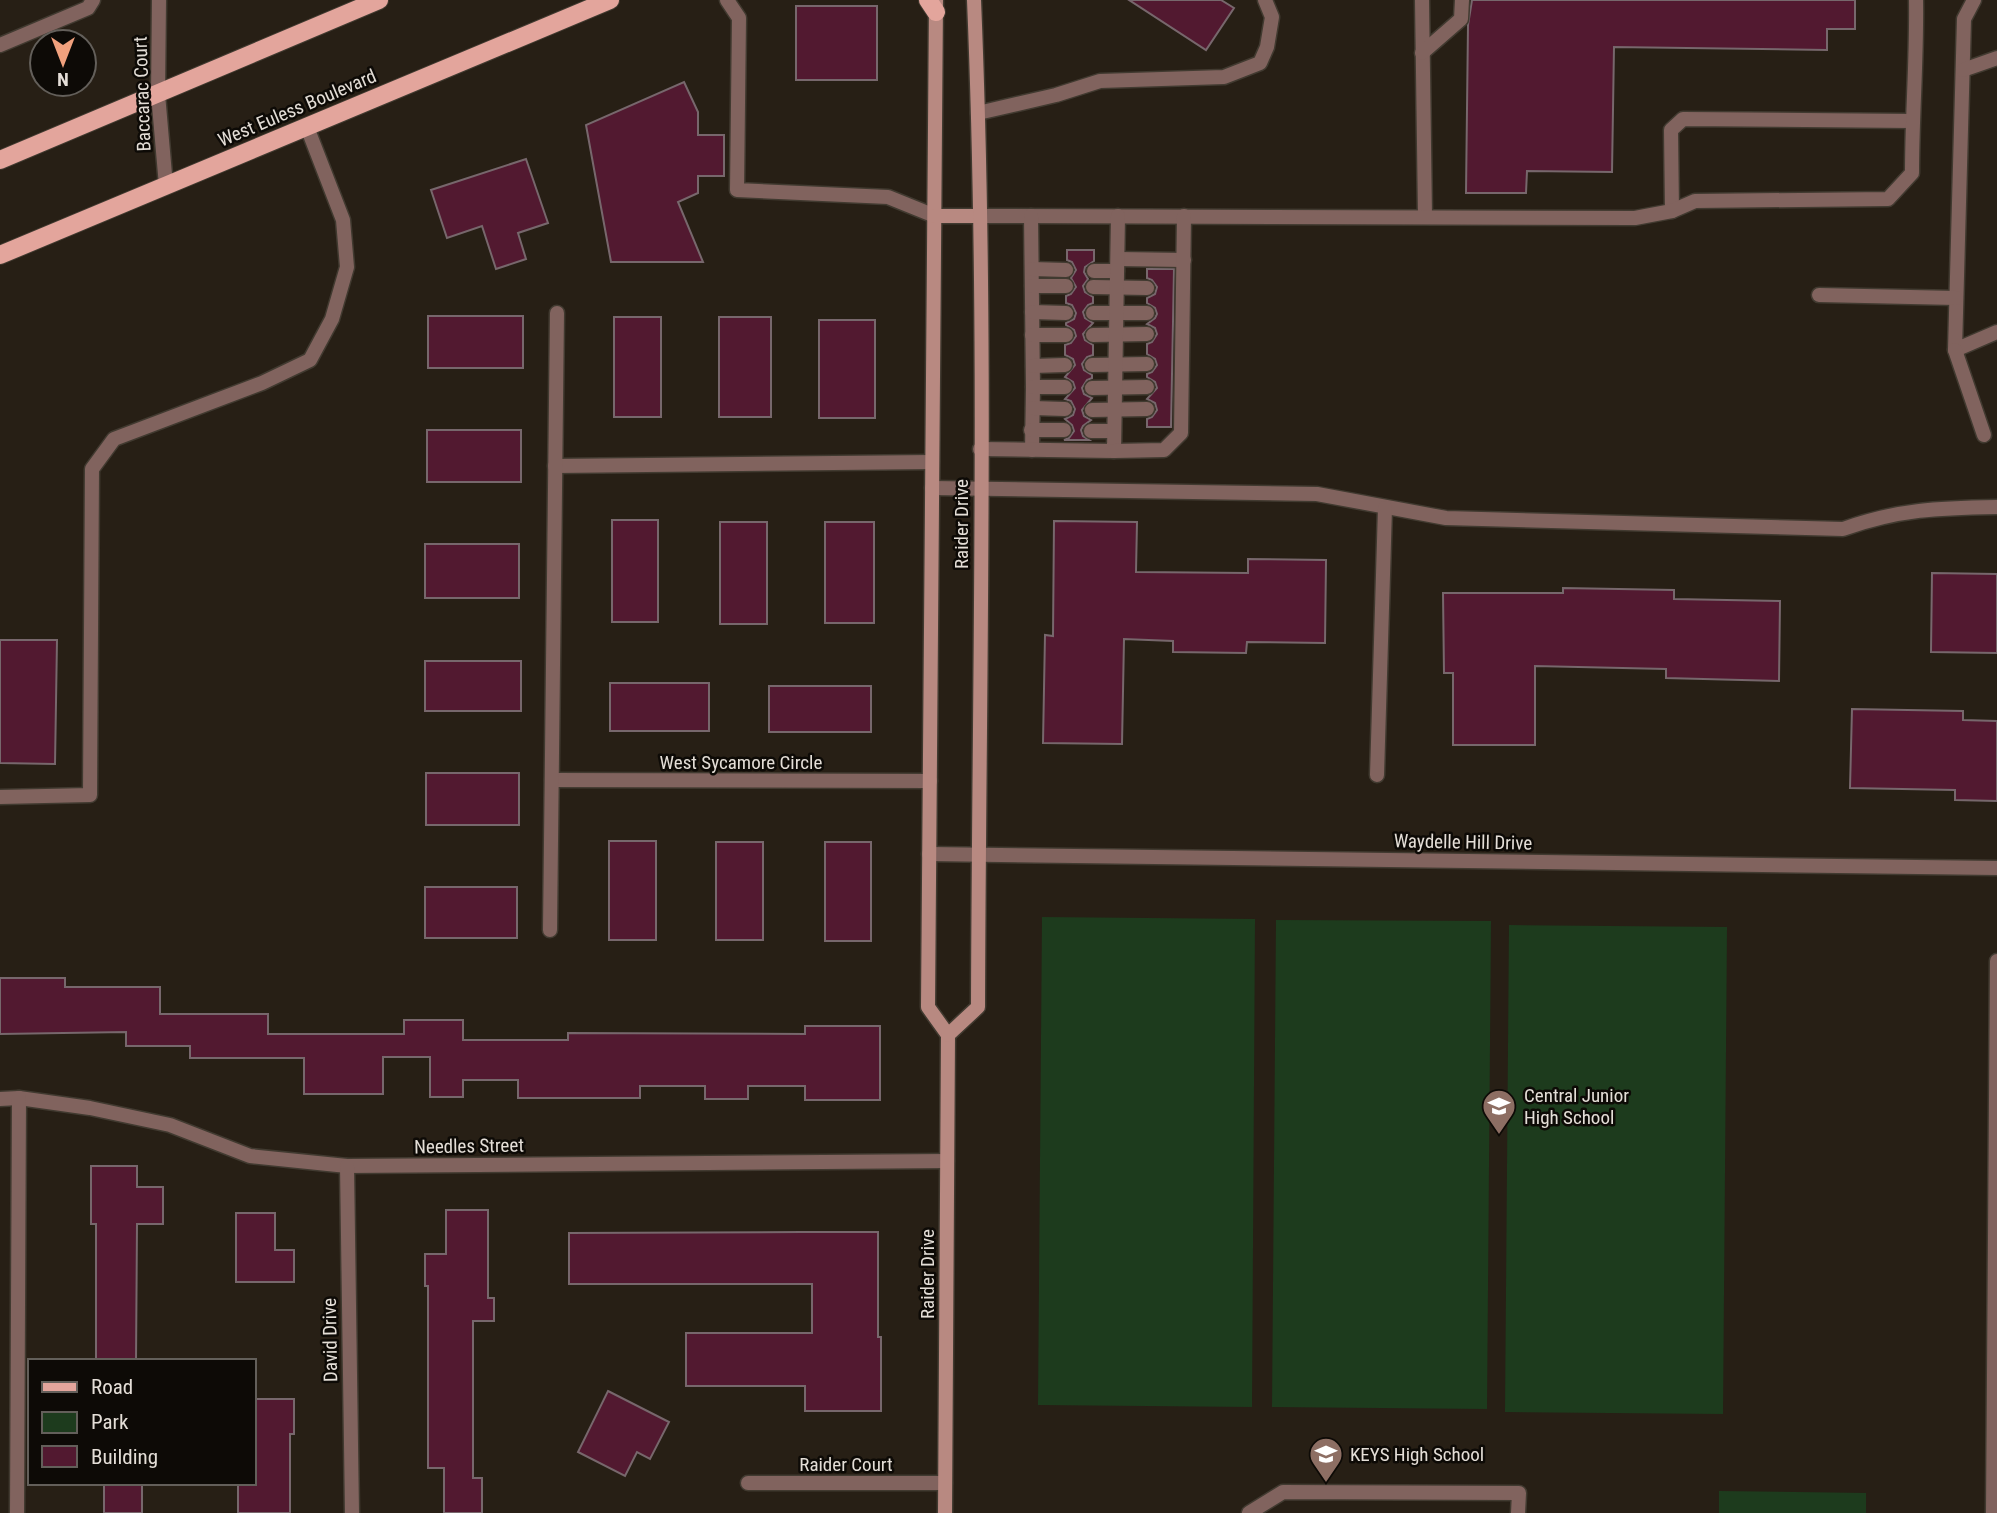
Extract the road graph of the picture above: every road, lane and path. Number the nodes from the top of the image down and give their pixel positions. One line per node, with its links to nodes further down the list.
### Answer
1 (93, 0): 13 (street)
2 (159, 0): 17 (street, Baccarac Court)
3 (379, 0): 17 (main road)
4 (610, 0): 20 (main road, West Euless Boulevard)
5 (727, 0): 24 (street)
6 (974, 0): 18 (main road, Raider Drive)
7 (1265, 0): 18 (street)
8 (1422, 0): 14 (street)
9 (1462, 0): 14 (street)
10 (1916, 0): 19 (street)
11 (1974, 0): 16 (street)
12 (934, 4): 24 (main road, Raider Drive)
13 (0, 45)
14 (1422, 53): 29 (street)
15 (1997, 58): 16 (street)
16 (1963, 70): 42 (street)
17 (158, 94): 21 (main road); 22 (street, Baccarac Court)
18 (978, 113): 25 (main road, Raider Drive)
19 (1912, 121): 23 (street); 23 (street)
20 (307, 127): 22 (main road, West Euless Boulevard); 88 (street)
21 (0, 160)
22 (166, 186): 30 (main road, West Euless Boulevard)
23 (1672, 211): 29 (street)
24 (934, 216): 25 (main road); 79 (main road, Raider Drive)
25 (979, 216): 26 (street); 76 (main road, Raider Drive)
26 (1031, 216): 27 (street); 33 (street)
27 (1118, 216): 28 (street); 32 (street)
28 (1184, 216): 29 (street); 31 (street)
29 (1425, 216)
30 (0, 255)
31 (1184, 260): 32 (street); 78 (street)
32 (1118, 265): 35 (street); 39 (street)
33 (1032, 269): 34 (street); 36 (street)
34 (1066, 270)
35 (1094, 271)
36 (1032, 286): 37 (street); 43 (street)
37 (1066, 286)
38 (1093, 287): 39 (street)
39 (1116, 288): 40 (street); 47 (street)
40 (1147, 288)
41 (1819, 295): 42 (street)
42 (1956, 298): 55 (street)
43 (1032, 312): 45 (street); 51 (street)
44 (557, 313): 80 (street)
45 (1066, 313)
46 (1093, 313): 47 (street)
47 (1117, 313): 48 (street); 54 (street)
48 (1147, 313)
49 (1997, 332): 55 (street)
50 (1147, 334): 54 (street)
51 (1032, 335): 52 (street); 60 (street)
52 (1066, 335)
53 (1093, 335): 54 (street)
54 (1116, 335): 59 (street)
55 (1955, 349): 75 (street)
56 (1147, 364): 59 (street)
57 (1065, 365): 60 (street)
58 (1093, 365): 59 (street)
59 (1114, 365): 65 (street)
60 (1033, 366): 61 (street)
61 (1033, 387): 62 (street); 66 (street)
62 (1065, 387)
63 (1147, 387): 65 (street)
64 (1092, 388): 65 (street)
65 (1115, 388): 70 (street)
66 (1032, 408): 67 (street); 71 (street)
67 (1065, 409)
68 (1147, 409): 70 (street)
69 (1092, 410): 70 (street)
70 (1114, 410): 74 (street)
71 (1031, 430): 72 (street); 77 (street)
72 (1064, 430)
73 (1091, 431): 74 (street)
74 (1114, 431): 78 (street)
75 (1984, 435)
76 (980, 449): 77 (street); 82 (main road, Raider Drive)
77 (1032, 450): 78 (street)
78 (1114, 451)
79 (932, 462): 80 (street); 81 (main road, Raider Drive)
80 (555, 466): 86 (street)
81 (932, 488): 82 (street); 87 (main road, Raider Drive)
82 (980, 489): 84 (street); 90 (main road, Raider Drive)
83 (1997, 507): 84 (street)
84 (1385, 508): 85 (street)
85 (1377, 775)
86 (552, 780): 87 (street, West Sycamore Circle); 92 (street)
87 (930, 782): 89 (main road, Raider Drive)
88 (0, 797)
89 (929, 854): 90 (street, Waydelle Hill Drive); 94 (main road, Raider Drive)
90 (979, 855): 91 (street, Waydelle Hill Drive); 94 (main road, Raider Drive)
91 (1997, 868)
92 (550, 930)
93 (1997, 961): 106 (street)
94 (948, 1035): 97 (main road, Raider Drive)
95 (19, 1098): 96 (street, Needles Street); 98 (street, Needles Street); 101 (street)
96 (0, 1099)
97 (947, 1161): 98 (street, Needles Street); 100 (main road, Raider Drive)
98 (347, 1166): 102 (street, David Drive)
99 (748, 1483): 100 (street, Raider Court)
100 (945, 1483): 103 (main road, Raider Drive)
101 (18, 1513)
102 (352, 1513)
103 (945, 1513)
104 (1249, 1513): 105 (street)
105 (1518, 1513)
106 (1993, 1513)

